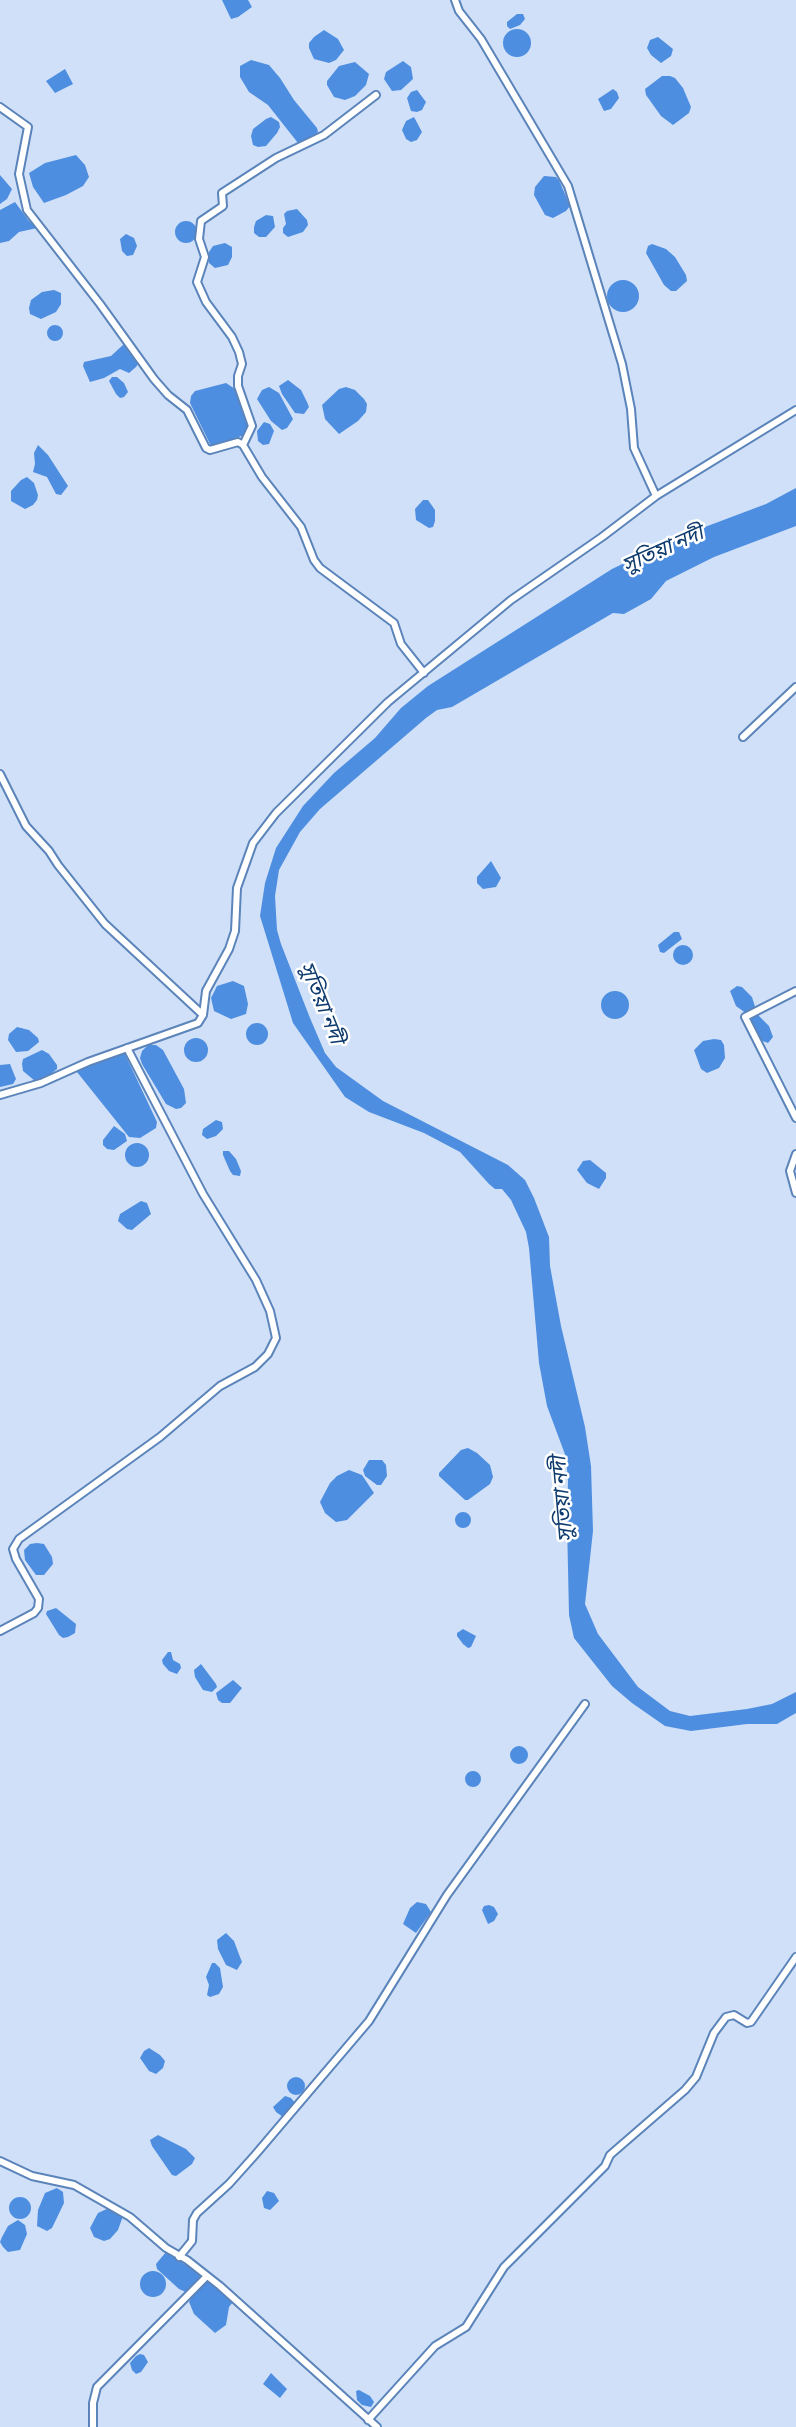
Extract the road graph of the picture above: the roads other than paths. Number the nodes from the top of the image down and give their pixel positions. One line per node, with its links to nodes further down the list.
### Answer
1 (455, 0): 6 (street)
2 (376, 95): 5 (street)
3 (0, 107): 5 (street)
4 (796, 410): 6 (street)
5 (243, 445): 7 (street)
6 (656, 496): 7 (street)
7 (424, 673): 12 (street)
8 (796, 687): 9 (street)
9 (743, 737)
10 (0, 775): 12 (street)
11 (796, 991): 15 (street)
12 (203, 1015): 13 (street)
13 (127, 1048): 14 (street); 18 (street)
14 (0, 1094)
15 (796, 1118)
16 (796, 1154): 17 (street)
17 (796, 1193)
18 (0, 1631)
19 (585, 1704): 22 (street)
20 (796, 1957): 24 (street)
21 (0, 2161): 22 (street)
22 (179, 2257): 23 (street)
23 (207, 2276): 24 (street); 25 (street)
24 (368, 2420): 26 (street)
25 (93, 2427)
26 (377, 2427)

